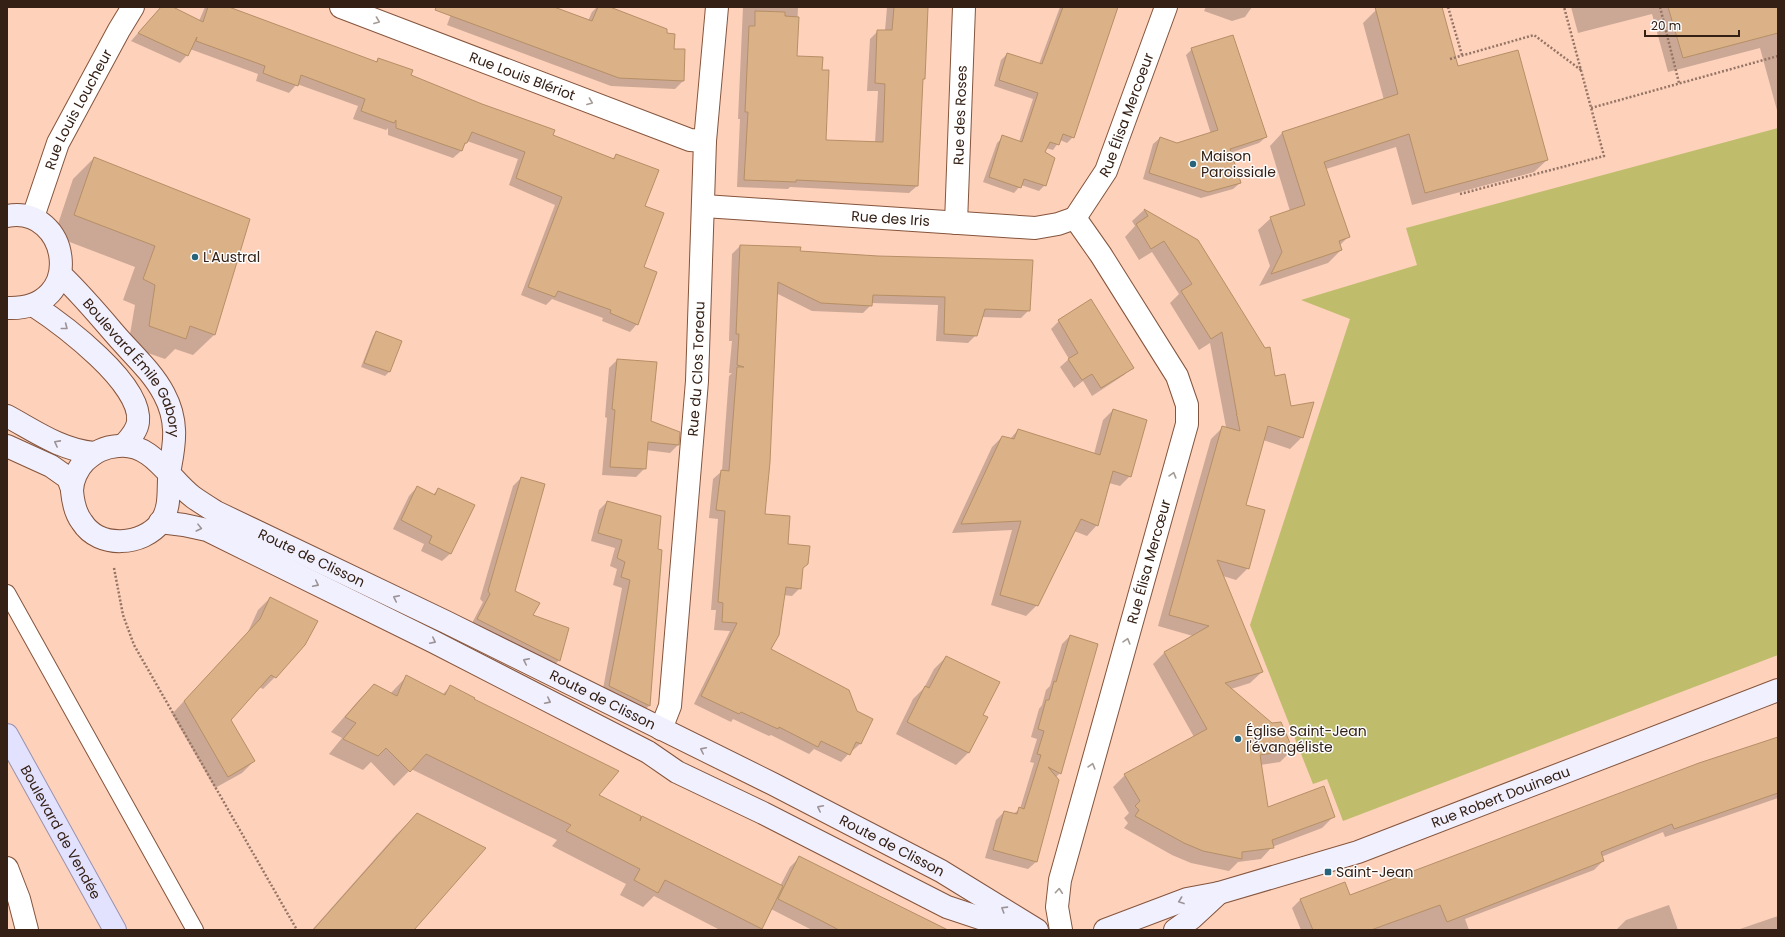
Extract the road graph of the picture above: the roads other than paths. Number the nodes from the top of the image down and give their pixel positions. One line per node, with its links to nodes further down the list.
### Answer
1 (133, 7): 9 (street, Rue Louis Loucheur)
2 (341, 7): 6 (street, Rue Louis Blériot, one-way to 6)
3 (717, 7): 6 (street, Rue du Clos Toreau)
4 (964, 7): 11 (street, Rue des Roses)
5 (1166, 7): 10 (street, Rue Élisa Mercoeur)
6 (705, 141): 7 (street, Rue du Clos Toreau)
7 (704, 206): 11 (street, Rue des Iris); 24 (street, Rue du Clos Toreau)
8 (7, 216): 9 (main road)
9 (33, 217): 12 (main road)
10 (1076, 218): 11 (street, Rue des Iris); 34 (street, Rue Élisa Mercœur, one-way to 10)
11 (956, 223)
12 (61, 275): 13 (main road); 19 (main road, Boulevard Émile Gabory)
13 (33, 305): 14 (main road); 16 (main road, Boulevard Émile Gabory, one-way to 16)
14 (7, 308)
15 (7, 416): 18 (main road, one-way to 15)
16 (124, 445): 18 (main road); 19 (main road)
17 (13, 449): 20 (main road)
18 (94, 453): 20 (main road)
19 (169, 473): 21 (main road); 24 (main road, Route de Clisson, one-way to 19)
20 (72, 489): 21 (main road)
21 (160, 522): 26 (main road, Route de Clisson, one-way to 26)
22 (7, 593): 31 (lane)
23 (1778, 690): 28 (main road, Rue Robert Douineau)
24 (661, 728): 26 (main road); 33 (main road, Route de Clisson, one-way to 24)
25 (7, 735): 30 (main road, Boulevard de Vendée)
26 (648, 752): 32 (main road, Route de Clisson)
27 (7, 868): 29 (street)
28 (1219, 893): 35 (main road, Rue Robert Douineau, one-way to 35); 36 (main road, Rue Robert Douineau)
29 (27, 930)
30 (115, 930)
31 (195, 930)
32 (1016, 930)
33 (1037, 930)
34 (1061, 930)
35 (1105, 930)
36 (1175, 930)

